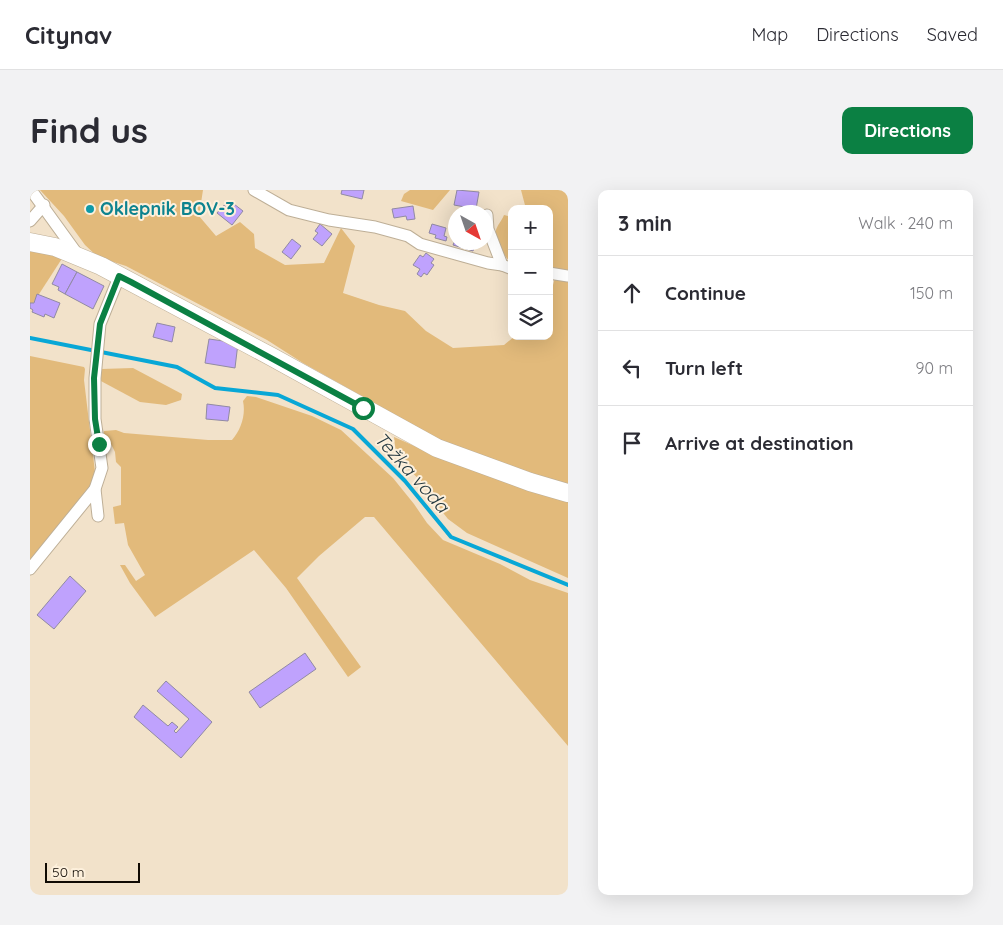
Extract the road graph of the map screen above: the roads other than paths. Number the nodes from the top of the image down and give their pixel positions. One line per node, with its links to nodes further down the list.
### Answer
1 (31, 190): 3 (street)
2 (254, 190): 8 (street)
3 (44, 205): 4 (street); 7 (street)
4 (30, 221)
5 (493, 239): 8 (street)
6 (30, 242): 7 (main road)
7 (79, 256): 10 (main road)
8 (507, 267)
9 (553, 274): 11 (street)
10 (119, 276): 12 (street); 13 (main road)
11 (568, 276)
12 (95, 490): 14 (street); 15 (street)
13 (568, 493)
14 (98, 516)
15 (30, 570)

